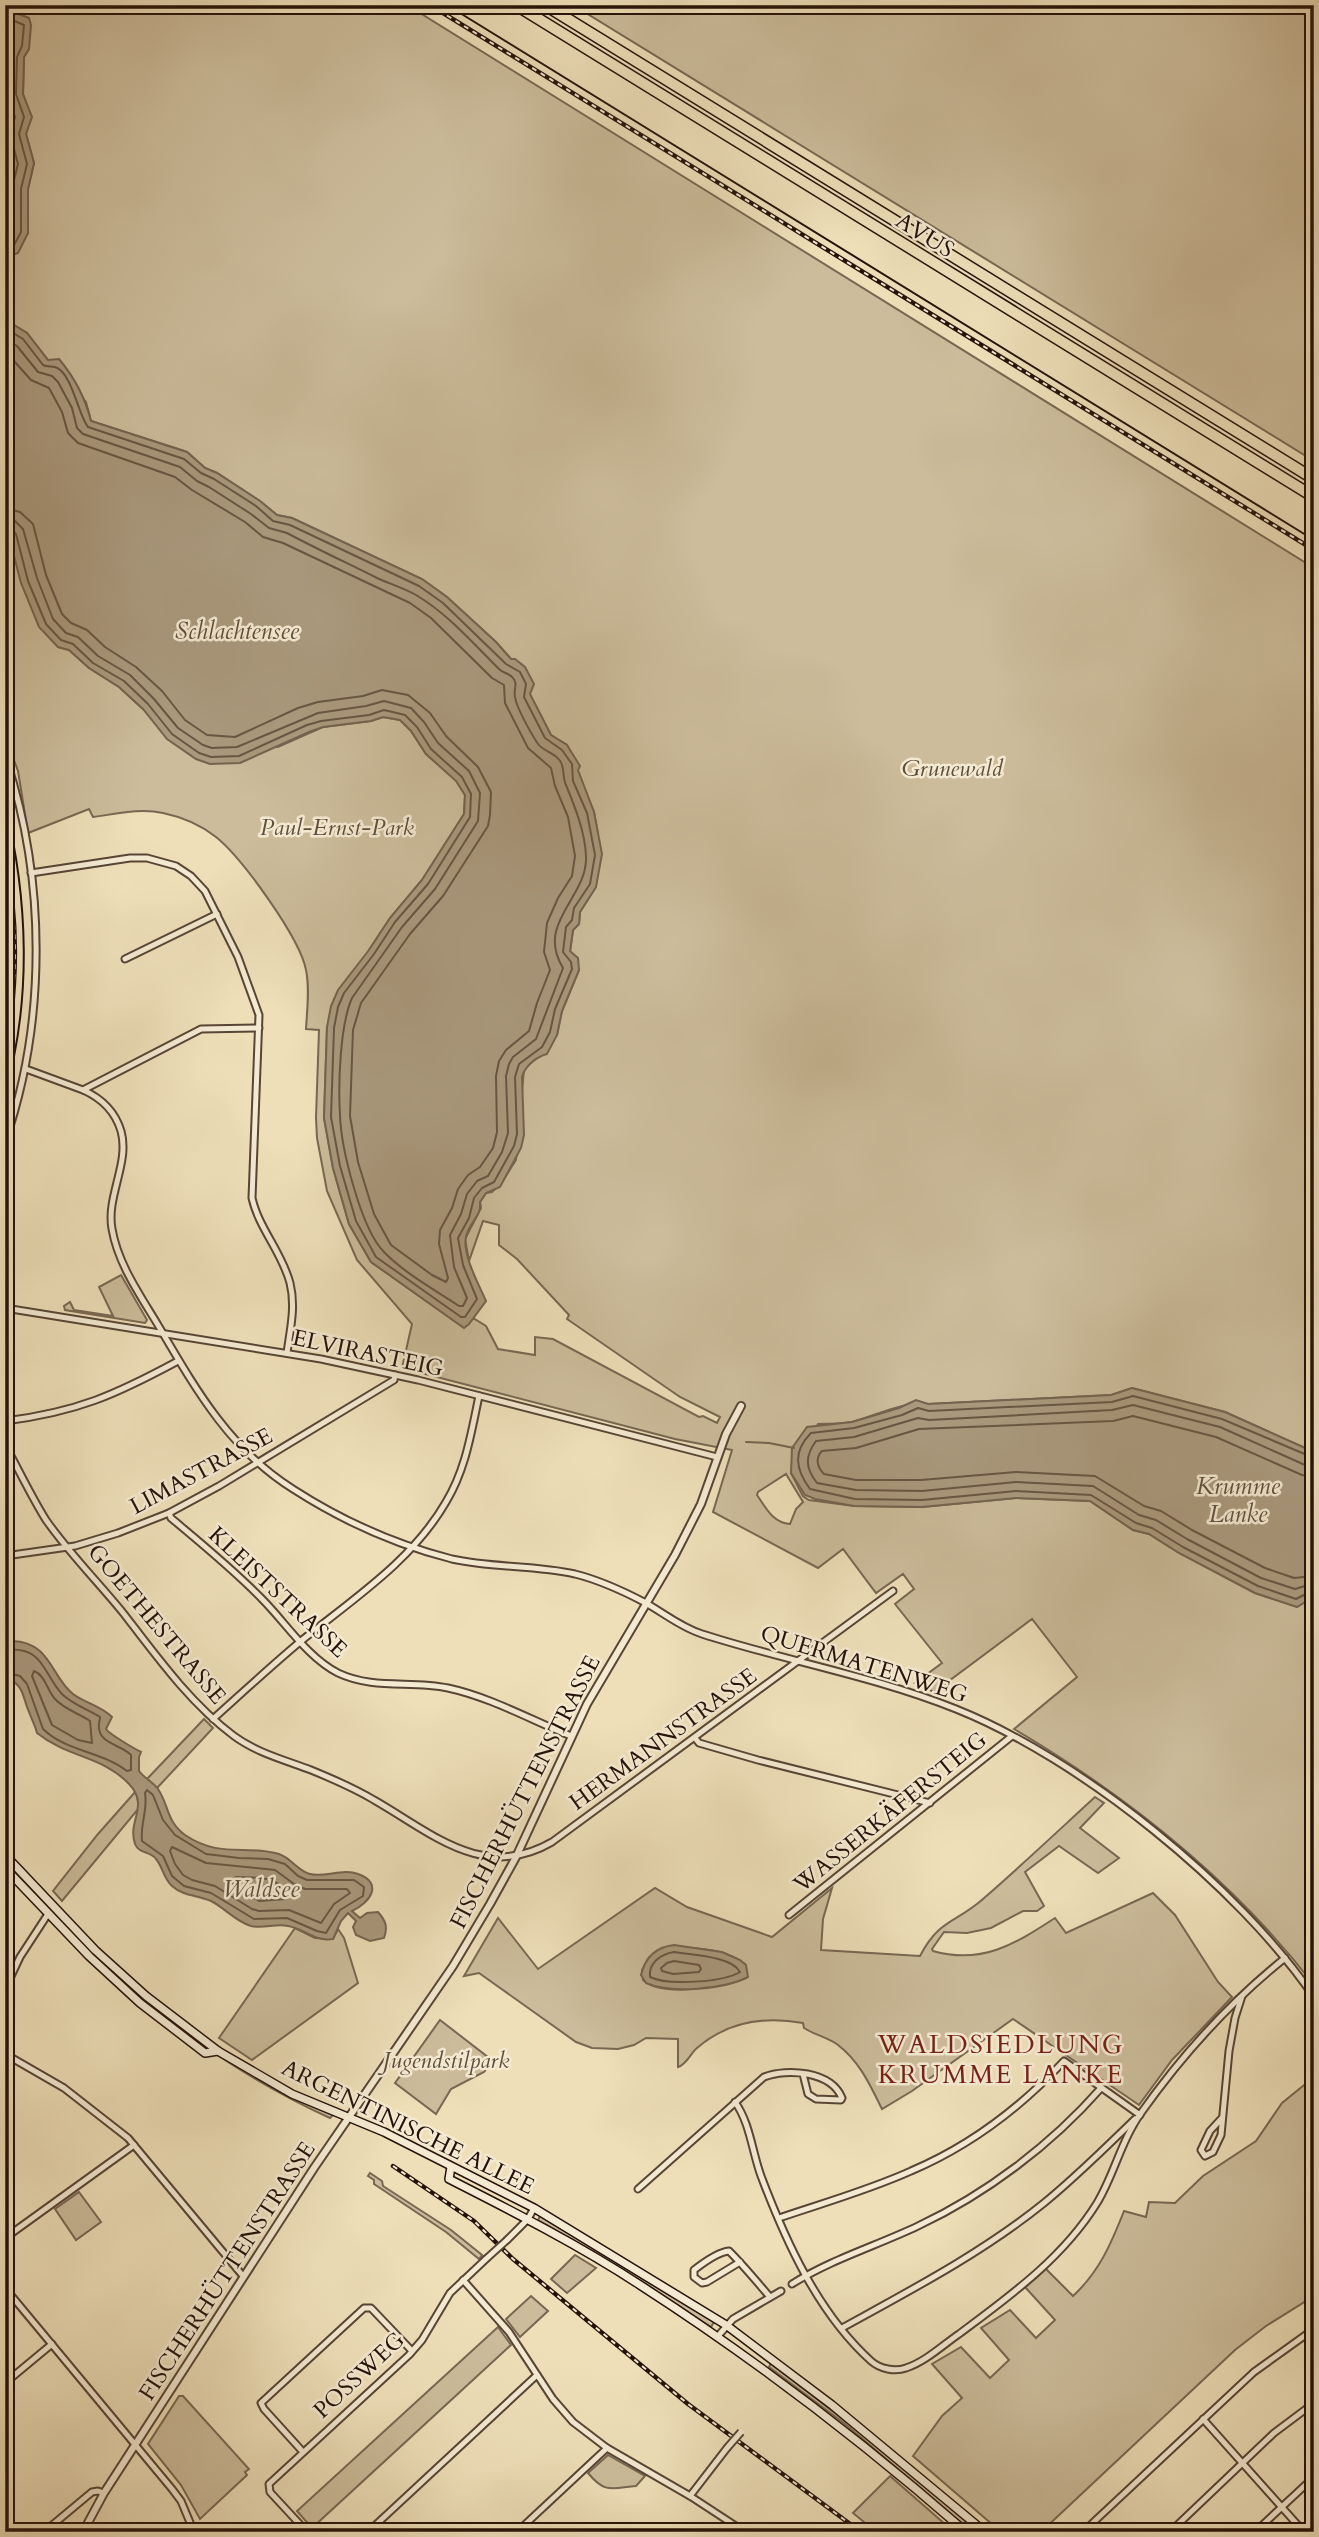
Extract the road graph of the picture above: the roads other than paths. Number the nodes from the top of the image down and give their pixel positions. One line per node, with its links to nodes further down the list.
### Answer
1 (516, 5): 4 (highway, AVUS)
2 (545, 5): 3 (highway, AVUS)
3 (1314, 479)
4 (1314, 497)
5 (5, 756): 6 (street)
6 (31, 873): 7 (street); 10 (street)
7 (217, 914): 8 (street); 9 (street)
8 (125, 959)
9 (259, 1028): 11 (street); 15 (street)
10 (26, 1069): 11 (street, QUERMATENWEG); 12 (street)
11 (83, 1090): 14 (street, QUERMATENWEG)
12 (5, 1142)
13 (5, 1308): 14 (street, ELVIRASTEIG)
14 (162, 1333): 15 (street, ELVIRASTEIG); 16 (street, QUERMATENWEG)
15 (287, 1353): 17 (street, ELVIRASTEIG)
16 (178, 1361): 20 (street); 23 (street, QUERMATENWEG)
17 (395, 1375): 18 (street, ELVIRASTEIG); 23 (street, LIMASTRASSE)
18 (479, 1396): 22 (street, ELVIRASTEIG); 25 (street)
19 (741, 1406): 22 (street, FISCHERHÜTTENSTRASSE)
20 (5, 1421)
21 (5, 1446): 26 (street, GOETHESTRASSE)
22 (718, 1457): 29 (street, FISCHERHÜTTENSTRASSE)
23 (256, 1462): 24 (street, LIMASTRASSE); 25 (street, QUERMATENWEG)
24 (169, 1513): 26 (street, LIMASTRASSE); 30 (street, KLEISTSTRASSE)
25 (414, 1546): 29 (street, QUERMATENWEG); 30 (street)
26 (68, 1548): 27 (street, LIMASTRASSE); 32 (street, GOETHESTRASSE)
27 (5, 1556)
28 (894, 1591): 31 (street, HERMANNSTRASSE)
29 (645, 1603): 31 (street, QUERMATENWEG); 33 (street, FISCHERHÜTTENSTRASSE)
30 (301, 1642): 32 (street); 33 (street, KLEISTSTRASSE)
31 (798, 1661): 34 (street, QUERMATENWEG); 35 (street, HERMANNSTRASSE)
32 (213, 1718): 38 (street, GOETHESTRASSE)
33 (571, 1736): 38 (street, FISCHERHÜTTENSTRASSE)
34 (1012, 1736): 36 (street, WASSERKÄFERSTEIG); 42 (street, QUERMATENWEG)
35 (695, 1738): 36 (street); 38 (street, HERMANNSTRASSE)
36 (930, 1803): 41 (street, WASSERKÄFERSTEIG)
37 (5, 1855): 46 (main road, ARGENTINISCHE ALLEE)
38 (516, 1857): 52 (street, FISCHERHÜTTENSTRASSE)
39 (5, 1868): 40 (main road)
40 (48, 1914): 43 (street); 46 (main road)
41 (789, 1915)
42 (1285, 1958): 44 (street); 45 (street, QUERMATENWEG)
43 (5, 1989)
44 (1242, 1993): 51 (street); 53 (street)
45 (1314, 1997)
46 (218, 2050): 52 (main road, ARGENTINISCHE ALLEE)
47 (5, 2054): 54 (street)
48 (803, 2074): 48 (street); 50 (street)
49 (1101, 2088): 51 (street); 58 (street); 63 (street)
50 (735, 2102): 56 (street); 58 (street)
51 (1140, 2115): 70 (street); 70 (street)
52 (349, 2118): 55 (main road, ARGENTINISCHE ALLEE); 62 (street, FISCHERHÜTTENSTRASSE)
53 (1222, 2118): 53 (street)
54 (134, 2145): 60 (street); 62 (street)
55 (451, 2167): 57 (main road, ARGENTINISCHE ALLEE); 59 (main road, ARGENTINISCHE ALLEE)
56 (638, 2189)
57 (534, 2208): 59 (street, POSSWEG); 69 (main road, ARGENTINISCHE ALLEE)
58 (779, 2218): 63 (street)
59 (528, 2219): 64 (street, POSSWEG, bridge); 72 (main road, ARGENTINISCHE ALLEE)
60 (5, 2238)
61 (740, 2262): 61 (street); 68 (street)
62 (243, 2276): 80 (street, FISCHERHÜTTENSTRASSE)
63 (806, 2276): 65 (street); 70 (street)
64 (464, 2280): 74 (street, POSSWEG); 75 (street)
65 (792, 2284)
66 (5, 2288): 73 (street)
67 (781, 2291): 68 (street)
68 (770, 2297): 69 (street)
69 (726, 2325): 72 (street); 96 (main road, ARGENTINISCHE ALLEE)
70 (842, 2328)
71 (1314, 2329): 78 (street)
72 (718, 2336): 95 (main road, ARGENTINISCHE ALLEE)
73 (52, 2344): 76 (street); 80 (street)
74 (412, 2351): 82 (street, POSSWEG); 82 (street)
75 (537, 2375): 81 (street); 92 (street)
76 (5, 2383)
77 (1314, 2403): 83 (street)
78 (1203, 2419): 83 (street); 97 (street)
79 (741, 2432): 86 (street, bridge)
80 (135, 2444): 85 (street, FISCHERHÜTTENSTRASSE); 90 (street)
81 (607, 2448): 86 (street); 93 (street)
82 (303, 2452): 91 (street, POSSWEG)
83 (1243, 2463): 87 (street); 98 (street)
84 (1314, 2477): 87 (street)
85 (104, 2493): 88 (street); 89 (street, FISCHERHÜTTENSTRASSE)
86 (690, 2496): 94 (street)
87 (1282, 2507): 99 (street); 100 (street)
88 (44, 2532)
89 (83, 2532)
90 (194, 2532)
91 (307, 2532)
92 (368, 2532)
93 (517, 2532)
94 (745, 2532)
95 (966, 2532)
96 (985, 2532)
97 (1083, 2532)
98 (1170, 2532)
99 (1255, 2532)
100 (1304, 2532)

